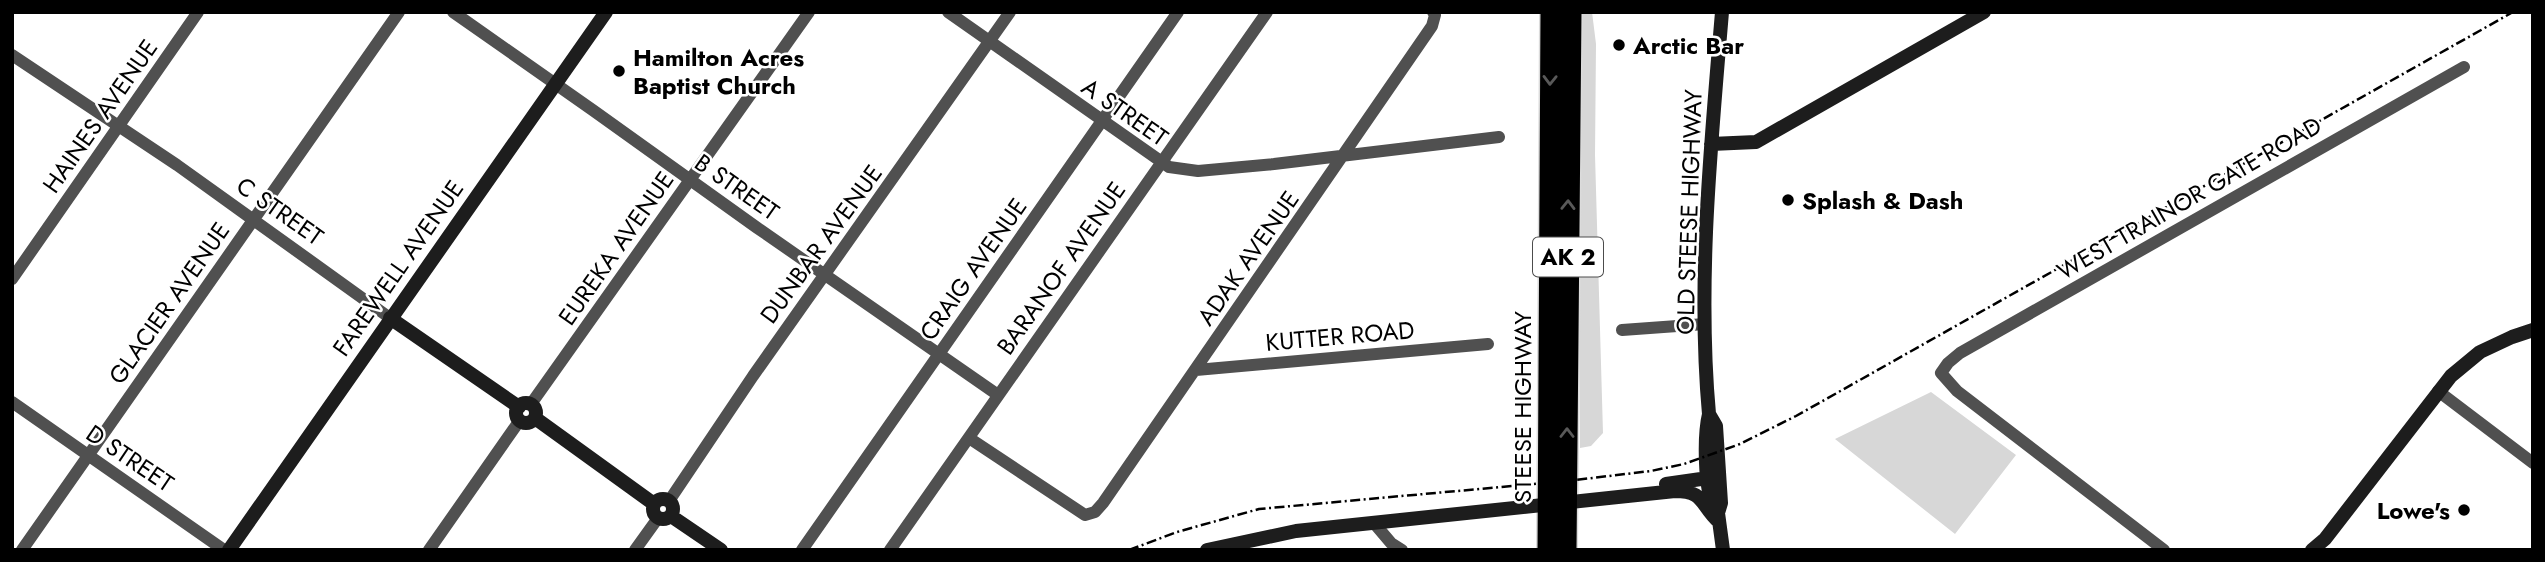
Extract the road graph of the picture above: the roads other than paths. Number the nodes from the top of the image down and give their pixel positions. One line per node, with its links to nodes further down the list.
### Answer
1 (198, 12): 20 (street, HAINES AVENUE)
2 (399, 12): 26 (street, GLACIER AVENUE)
3 (453, 12): 18 (street, B STREET)
4 (606, 12): 18 (street, FAREWELL AVENUE)
5 (809, 12): 25 (street, EUREKA AVENUE)
6 (948, 12): 15 (street, A STREET)
7 (1010, 12): 15 (street, DUNBAR AVENUE)
8 (1178, 12): 19 (street, CRAIG AVENUE)
9 (1267, 12): 24 (street, BARANOF AVENUE)
10 (1551, 12): 46 (highway, STEESE HIGHWAY / AK 2, one-way to 46)
11 (1570, 12): 46 (highway, STEESE HIGHWAY / AK 2, one-way to 11)
12 (1722, 12): 22 (street, OLD STEESE HIGHWAY)
13 (1984, 12): 22 (street)
14 (1434, 14): 23 (street, ADAK AVENUE)
15 (989, 41): 19 (street, A STREET); 27 (street, DUNBAR AVENUE)
16 (12, 55): 20 (street, C STREET)
17 (2464, 67): 63 (street, WEST TRAINOR GATE ROAD)
18 (555, 83): 25 (street, B STREET); 29 (street, FAREWELL AVENUE)
19 (1102, 121): 24 (street, A STREET); 34 (street, CRAIG AVENUE)
20 (118, 127): 26 (street, C STREET); 28 (street, HAINES AVENUE)
21 (1499, 137): 23 (street, A STREET)
22 (1711, 144): 30 (street, OLD STEESE HIGHWAY)
23 (1343, 155): 24 (street, A STREET); 35 (street, ADAK AVENUE)
24 (1160, 163): 37 (street, BARANOF AVENUE)
25 (690, 181): 27 (street, B STREET); 39 (street, EUREKA AVENUE)
26 (253, 220): 29 (street, C STREET); 42 (street, GLACIER AVENUE)
27 (825, 273): 34 (street, B STREET); 47 (street, DUNBAR AVENUE)
28 (12, 279)
29 (390, 318): 39 (street, C STREET); 52 (street, FAREWELL AVENUE)
30 (1705, 324): 31 (street); 40 (street, OLD STEESE HIGHWAY)
31 (1622, 330)
32 (2533, 330): 36 (street)
33 (1488, 344): 35 (street, KUTTER ROAD)
34 (940, 353): 37 (street, B STREET); 56 (street, CRAIG AVENUE)
35 (1196, 370): 41 (street, ADAK AVENUE)
36 (2438, 391): 43 (street); 50 (street)
37 (998, 394): 41 (street, BARANOF AVENUE)
38 (12, 402): 42 (street, D STREET)
39 (526, 412): 47 (street, C STREET); 53 (street, EUREKA AVENUE)
40 (1709, 414): 44 (street, OLD STEESE HIGHWAY); 48 (street, OLD STEESE HIGHWAY)
41 (969, 438): 57 (street, BARANOF AVENUE)
42 (89, 455): 51 (street, GLACIER AVENUE); 52 (street, D STREET)
43 (2533, 463)
44 (1708, 478): 45 (street); 48 (street)
45 (1642, 493): 46 (street); 48 (street)
46 (1557, 502): 49 (street); 60 (highway, STEESE HIGHWAY / AK 2); 61 (highway, STEESE HIGHWAY / AK 2)
47 (663, 510): 54 (street, DUNBAR AVENUE); 55 (street, C STREET)
48 (1719, 513): 62 (street, OLD STEESE HIGHWAY)
49 (1374, 523): 58 (street); 59 (street)
50 (2323, 544): 64 (street)
51 (22, 550)
52 (227, 550)
53 (429, 550)
54 (635, 550)
55 (721, 550)
56 (802, 550)
57 (890, 550)
58 (1207, 550)
59 (1402, 550)
60 (1548, 550)
61 (1566, 550)
62 (1723, 550)
63 (2164, 550)
64 (2312, 550)

